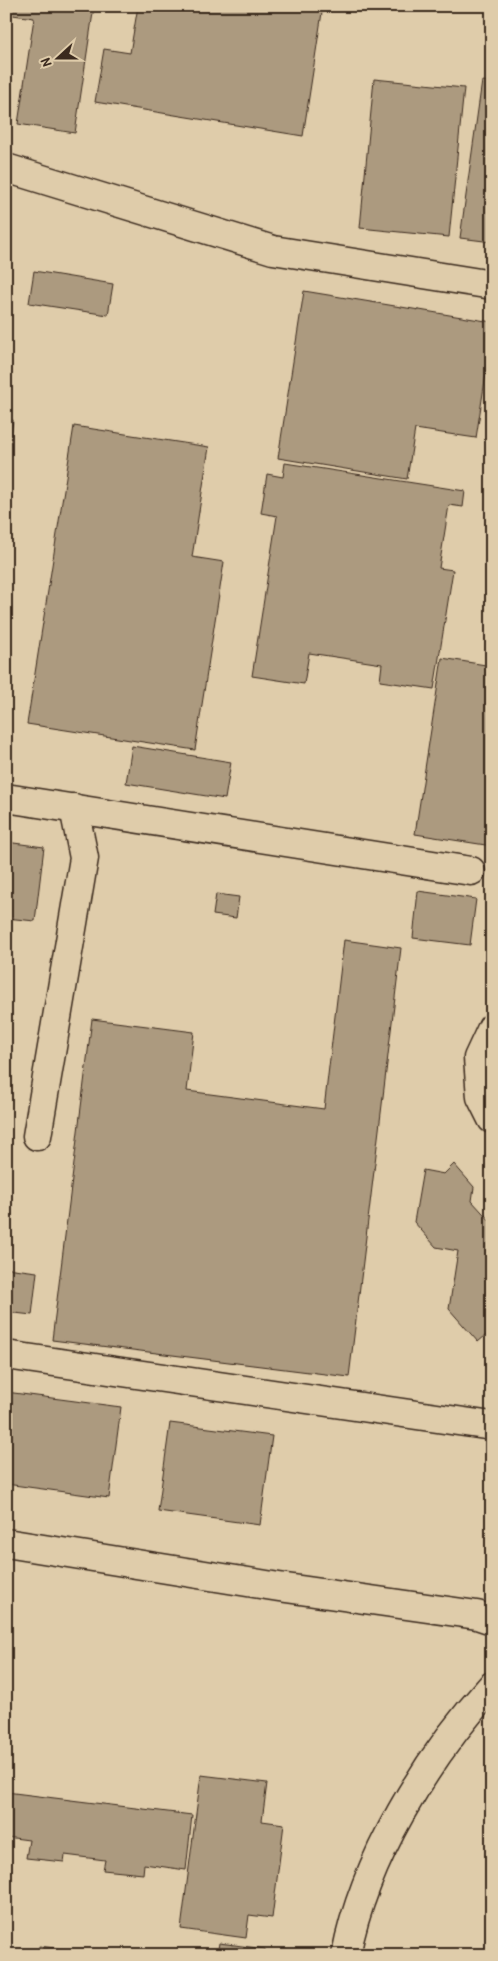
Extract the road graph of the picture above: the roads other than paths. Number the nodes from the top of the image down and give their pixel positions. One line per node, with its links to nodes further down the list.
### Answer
1 (6, 168): 2 (street)
2 (492, 285)
3 (6, 798): 4 (street)
4 (74, 808): 5 (street); 8 (street)
5 (471, 870)
6 (492, 1028): 7 (street)
7 (492, 1119)
8 (37, 1136)
9 (6, 1355): 10 (street)
10 (492, 1426)
11 (6, 1543): 12 (street)
12 (492, 1620)
13 (492, 1686): 14 (street)
14 (346, 1955)

